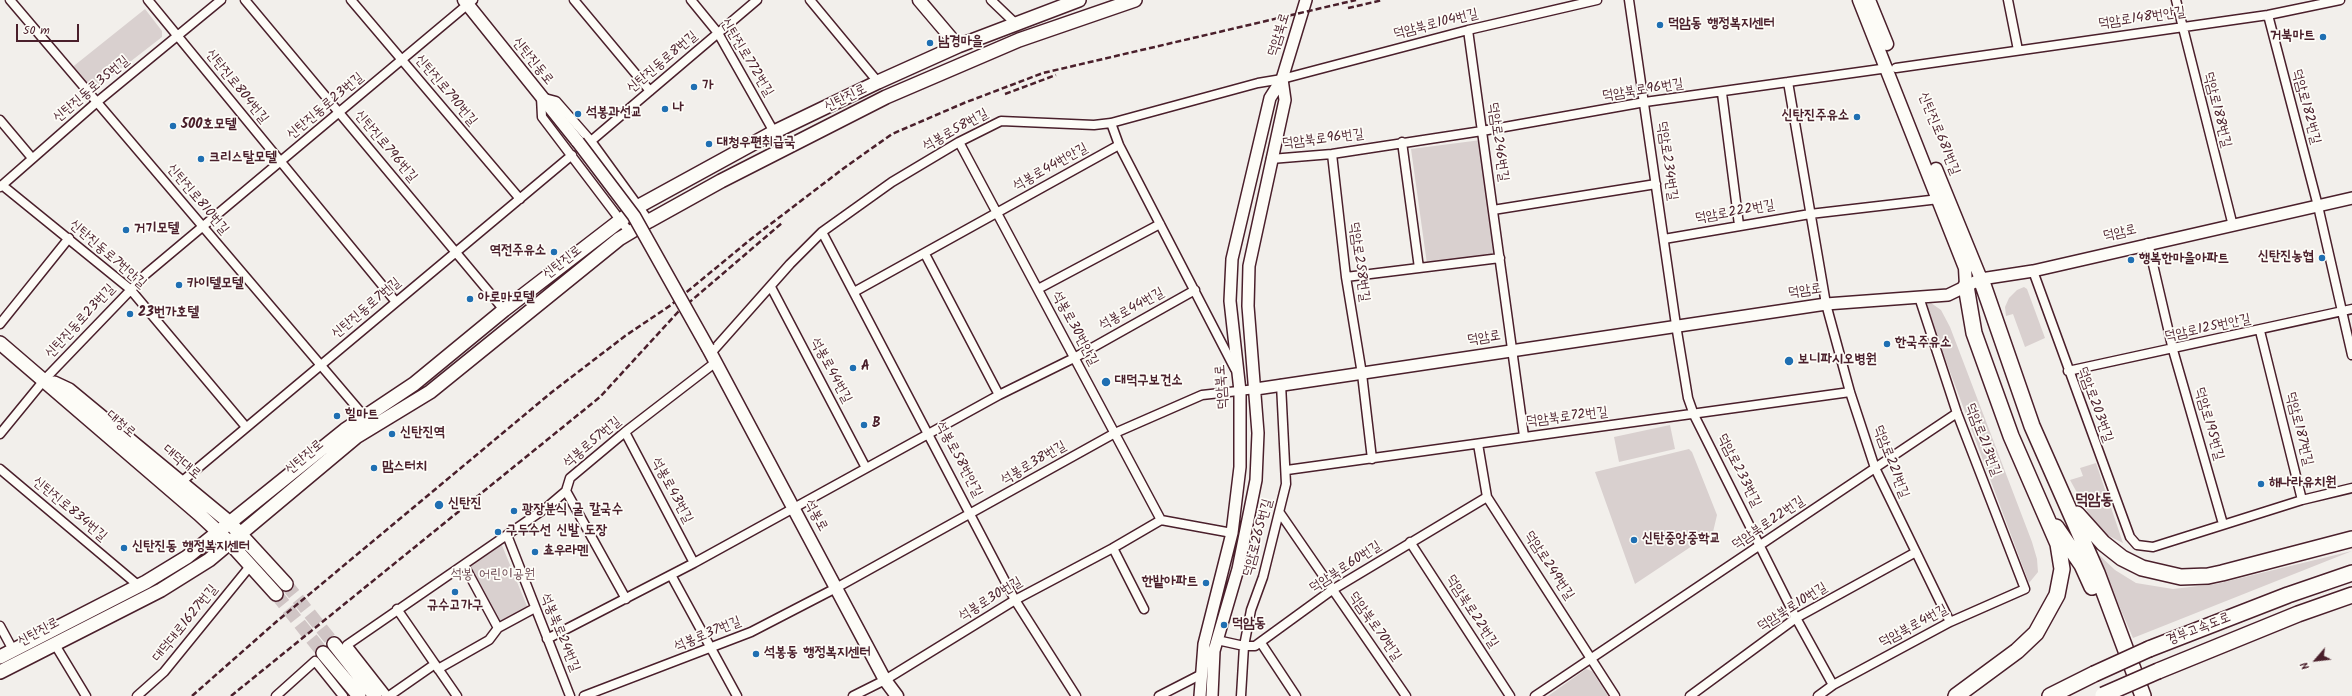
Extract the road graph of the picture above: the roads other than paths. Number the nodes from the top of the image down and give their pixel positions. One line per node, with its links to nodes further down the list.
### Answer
1 (10, 0): 39 (street, 신탄진로810번길)
2 (148, 0): 28 (street, 신탄진로804번길)
3 (221, 0): 28 (street, 신탄진동로35번길)
4 (245, 0): 41 (street, 신탄진로796번길)
5 (352, 0): 31 (street, 신탄진로790번길)
6 (574, 0): 36 (street)
7 (692, 0): 27 (street, 신탄진로772번길)
8 (810, 0): 34 (street)
9 (991, 0): 24 (street)
10 (1079, 0): 24 (main road, 신탄진로)
11 (1135, 0): 56 (main road, 신탄진로)
12 (1306, 0): 33 (street, 덕암북로)
13 (1597, 0): 26 (street, 덕암북로104번길)
14 (1629, 0): 40 (street, 덕암로234번길)
15 (1859, 0): 32 (main road, 신탄진로681번길)
16 (1869, 0): 32 (main road, 신탄진로681번길)
17 (2008, 0): 30 (street)
18 (2176, 0): 25 (street, 덕암로188번길)
19 (2340, 0): 23 (street, 덕암로148번안길)
20 (922, 1): 29 (main road)
21 (468, 2): 31 (street, 신탄진동로23번길); 38 (main road, 신탄진동로)
22 (752, 2): 27 (street, 신탄진동로8번길)
23 (2268, 15): 25 (street, 덕암로148번안길); 63 (street, 덕암로182번길)
24 (1016, 24): 29 (main road, 신탄진로)
25 (2182, 27): 30 (street, 덕암로148번안길); 71 (street, 덕암로188번길)
26 (1468, 30): 33 (street, 덕암북로104번길); 44 (street, 덕암로246번길)
27 (718, 33): 36 (street, 신탄진동로8번길); 45 (street, 신탄진로772번길)
28 (178, 36): 39 (street, 신탄진동로35번길); 55 (street, 신탄진로804번길)
29 (958, 46): 34 (main road, 신탄진로)
30 (2018, 50): 32 (street, 덕암로148번안길)
31 (402, 60): 41 (street, 신탄진동로23번길); 60 (street, 신탄진로790번길)
32 (1892, 68): 35 (street, 덕암북로96번길); 61 (main road, 신탄진로681번길); 84 (main road, 신탄진로681번길)
33 (1282, 79): 43 (street, 석봉로58번길); 54 (street, 덕암북로); 108 (street, 덕암북로)
34 (878, 82): 45 (main road, 신탄진로)
35 (1788, 82): 37 (street, 덕암북로96번길); 66 (street)
36 (650, 91): 46 (street, 신탄진동로8번길)
37 (1722, 92): 40 (street, 덕암북로96번길); 70 (street)
38 (541, 97): 46 (street); 51 (street); 103 (main road, 신탄진동로, bridge)
39 (97, 102): 53 (street, 신탄진동로35번길); 72 (street, 신탄진로810번길)
40 (1645, 102): 44 (street, 덕암북로96번길); 57 (street, 덕암로234번길)
41 (340, 113): 55 (street, 신탄진동로23번길); 78 (street, 신탄진로796번길)
42 (0, 120): 53 (street)
43 (1111, 123): 47 (street, 석봉로58번길); 49 (street)
44 (1482, 131): 48 (street, 덕암북로96번길); 64 (street, 덕암로246번길)
45 (774, 132): 52 (main road, 신탄진로)
46 (591, 141): 62 (street)
47 (959, 142): 65 (street, 석봉로30번안길); 73 (street, 석봉로58번길)
48 (1402, 142): 50 (street, 덕암북로96번길); 81 (street)
49 (1119, 145): 65 (street, 석봉로44번안길); 69 (street)
50 (1332, 154): 54 (street, 덕암북로96번길); 83 (street, 덕암로258번길)
51 (572, 155): 60 (street, 신탄진동로7번길); 67 (street)
52 (731, 156): 56 (main road); 62 (main road, 신탄진로)
53 (32, 158): 58 (street, 신탄진동로35번길)
54 (1271, 159): 112 (street, 덕암북로)
55 (281, 162): 72 (street, 신탄진동로23번길); 92 (street, 신탄진로804번길)
56 (716, 184): 68 (main road, 신탄진로)
57 (1656, 184): 64 (street); 76 (street, 덕암로234번길)
58 (1, 186): 75 (street, 신탄진동로7번안길)
59 (2352, 198): 63 (street, 덕암로)
60 (520, 199): 78 (street, 신탄진동로7번길)
61 (1939, 199): 66 (street); 85 (main road, 신탄진로681번길)
62 (639, 206): 67 (main road, 신탄진로); 68 (street)
63 (2318, 206): 71 (street, 덕암로); 96 (street, 덕암로182번길)
64 (1493, 210): 80 (street, 덕암로246번길)
65 (997, 213): 79 (street); 88 (street, 석봉로30번안길)
66 (1810, 214): 70 (street, 덕암로222번길); 93 (street)
67 (620, 219): 74 (street); 95 (main road, 신탄진로)
68 (649, 221): 74 (main road, 신탄진로)
69 (1160, 224): 88 (street); 89 (street)
70 (1739, 225): 76 (street, 덕암로222번길)
71 (2233, 226): 77 (street, 덕암로)
72 (203, 227): 87 (street, 신탄진동로23번길); 106 (street, 신탄진로810번길)
73 (822, 232): 86 (street, 석봉로58번길); 90 (street, 석봉로58번안길)
74 (630, 233): 147 (main road, 신탄진로)
75 (69, 238): 87 (street, 신탄진동로7번안길); 97 (street)
76 (1664, 239): 98 (street, 덕암로234번길)
77 (2148, 244): 82 (street, 덕암로); 102 (street, 덕암로195번길)
78 (455, 251): 92 (street, 신탄진동로7번길); 95 (street, 신탄진로796번길)
79 (926, 254): 90 (street); 115 (street)
80 (1500, 258): 81 (street); 101 (street, 덕암로246번길)
81 (1419, 268): 83 (street)
82 (2033, 271): 84 (street, 덕암로); 107 (street, 덕암로203번길)
83 (1346, 277): 109 (street, 덕암로258번길)
84 (1981, 279): 85 (street, 덕암로); 134 (highway)
85 (1966, 286): 91 (street, 덕암로); 135 (highway)
86 (770, 287): 103 (street, 석봉로58번길); 127 (street, 석봉로44번길)
87 (130, 289): 110 (street, 신탄진동로23번길); 119 (street, 신탄진동로7번안길)
88 (1038, 289): 105 (street, 석봉로30번안길)
89 (1195, 290): 105 (street, 석봉로44번길); 108 (street)
90 (854, 292): 121 (street, 석봉로58번안길)
91 (1919, 297): 93 (street, 덕암로); 116 (street, 덕암로213번길)
92 (396, 302): 106 (street, 신탄진동로7번길)
93 (1826, 304): 98 (street, 덕암로); 114 (street, 덕암로221번길)
94 (2352, 309): 96 (street, 덕암로125번안길)
95 (504, 310): 118 (main road, 신탄진로)
96 (2341, 312): 99 (street, 덕암로125번안길); 104 (street, 덕암로182번길)
97 (0, 324)
98 (1676, 325): 101 (street, 덕암로); 117 (street, 덕암로233번길)
99 (2260, 331): 102 (street, 덕암로125번안길); 137 (street, 덕암로187번길)
100 (0, 343): 110 (main road, 대청로)
101 (1513, 350): 109 (street, 덕암로); 124 (street, 덕암로246번길)
102 (2173, 350): 107 (street, 덕암로125번안길); 144 (street, 덕암로195번길)
103 (712, 354): 120 (street, 석봉로57번길); 138 (main road, 석봉로)
104 (2352, 356)
105 (1074, 358): 115 (street, 석봉로44번길); 122 (street, 석봉로30번안길)
106 (320, 365): 118 (street, 신탄진로810번길); 119 (street, 신탄진동로7번길)
107 (2068, 371): 144 (street, 덕암로203번길)
108 (1237, 372): 113 (street, 덕암북로)
109 (1362, 374): 111 (street, 덕암로); 126 (street, 덕암로258번길)
110 (45, 379): 123 (street, 신탄진동로23번길); 131 (main road, 대덕대로); 140 (main road, 대청로)
111 (1281, 384): 112 (street, 덕암로); 130 (street, 덕암로265번길)
112 (1256, 389): 113 (street, 석봉로38번길); 178 (street, 덕암북로)
113 (1240, 391): 122 (street, 석봉로38번길); 145 (street, 덕암북로)
114 (1850, 392): 117 (street, 덕암북로72번길); 128 (street, 덕암로221번길)
115 (999, 395): 121 (street, 석봉로44번길)
116 (1957, 413): 128 (street, 덕암북로22번길); 164 (street, 덕암로213번길)
117 (1694, 415): 124 (street, 덕암북로72번길); 152 (street, 덕암로233번길)
118 (364, 416): 143 (main road, 신탄진로)
119 (246, 427): 131 (street, 신탄진동로7번길)
120 (625, 432): 133 (street, 석봉로57번길); 156 (street, 석봉로43번길)
121 (929, 433): 127 (street, 석봉로44번길); 141 (street, 석봉로58번안길)
122 (1115, 433): 141 (street, 석봉로38번길); 142 (street, 석봉로30번안길)
123 (0, 434)
124 (1524, 436): 125 (street, 덕암북로72번길)
125 (1478, 444): 126 (street, 덕암북로72번길); 136 (street, 덕암로249번길)
126 (1372, 459): 130 (street, 덕암북로72번길)
127 (866, 468): 138 (street, 석봉로44번길)
128 (1875, 468): 152 (street, 덕암북로22번길); 155 (street, 덕암로221번길)
129 (0, 469): 162 (street, 신탄진로834번길)
130 (1287, 470): 139 (street, 덕암로265번길)
131 (180, 483): 143 (main road, 대덕대로)
132 (2352, 488): 137 (street)
133 (566, 490): 148 (street, 석봉로57번길); 168 (street)
134 (2062, 492): 149 (highway); 222 (highway)
135 (2035, 495): 218 (highway); 221 (highway)
136 (1487, 497): 151 (street, 덕암북로60번길); 187 (street, 덕암로249번길)
137 (2302, 500): 144 (street)
138 (794, 509): 156 (street); 163 (main road, 석봉로)
139 (1280, 513): 165 (street, 덕암북로70번길); 182 (street, 덕암로265번길)
140 (199, 514): 146 (main road, 대청로); 154 (main road)
141 (972, 514): 163 (street, 석봉로38번길); 169 (street, 석봉로58번안길)
142 (1161, 520): 145 (street); 153 (street, 석봉로30번길)
143 (230, 523): 146 (main road, 신탄진로); 147 (main road, 대덕대로)
144 (2223, 524)
145 (1232, 532): 190 (street, 덕암북로)
146 (219, 533): 150 (main road); 154 (main road, 신탄진로)
147 (240, 533): 150 (main road, 신탄진로); 161 (main road, 대덕대로)
148 (507, 535): 158 (street, 석봉로57번길); 170 (street, 석봉북로24번길)
149 (2352, 539)
150 (229, 542): 157 (main road); 179 (main road, 신탄진로)
151 (1410, 542): 165 (street, 덕암북로60번길); 213 (street, 덕암북로22번길)
152 (1761, 545): 173 (street, 덕암로233번길); 187 (street, 덕암북로22번길)
153 (1113, 548): 169 (street, 석봉로30번길); 172 (street)
154 (198, 549): 162 (main road, 신탄진로)
155 (1916, 552): 173 (street, 덕암북로10번길); 174 (street, 덕암로221번길)
156 (694, 563): 160 (street)
157 (251, 565): 166 (main road); 194 (street, 대덕대로1627번길)
158 (464, 565): 171 (street, 석봉로57번길); 176 (street)
159 (2352, 573): 219 (highway, 경부고속도로, bridge)
160 (671, 575): 168 (street); 183 (street)
161 (286, 584)
162 (139, 586): 184 (main road, 신탄진로)
163 (836, 588): 183 (street, 석봉로37번길); 191 (main road, 석봉로)
164 (2025, 589): 174 (street, 덕암북로4번길)
165 (1332, 590): 180 (street, 덕암북로60번길); 212 (street, 덕암북로70번길)
166 (276, 594)
167 (2352, 595): 220 (highway, 경부고속도로, bridge)
168 (626, 599): 177 (street)
169 (1015, 600): 191 (street, 석봉로30번길); 206 (street, 석봉로58번안길)
170 (535, 608): 176 (street); 177 (street, 석봉북로24번길)
171 (397, 609): 188 (street); 199 (street, 석봉로57번길)
172 (1144, 609)
173 (1796, 618): 192 (street, 덕암로233번길); 216 (street, 덕암북로10번길)
174 (1950, 622): 192 (street, 덕암북로4번길)
175 (0, 626): 184 (street)
176 (498, 628): 188 (street)
177 (547, 639): 201 (street, 석봉북로24번길)
178 (1217, 640): 182 (street, 덕암북로60번길); 209 (street, 덕암북로)
179 (54, 643): 189 (main road, 신탄진로); 193 (street)
180 (1261, 643): 182 (street, 덕암북로60번길); 211 (street)
181 (334, 644): 198 (main road)
182 (1244, 646): 210 (street, 덕암로265번길)
183 (711, 648): 202 (street, 석봉로37번길); 203 (street)
184 (13, 650): 186 (main road, 신탄진로)
185 (323, 653): 197 (main road)
186 (0, 657)
187 (1591, 658): 214 (street, 덕암북로22번길); 215 (street, 덕암로249번길)
188 (436, 666): 199 (street); 200 (street)
189 (0, 672)
190 (1200, 675): 207 (street); 208 (street, 덕암북로)
191 (885, 680): 204 (street, 석봉로30번길); 205 (main road, 석봉로)
192 (1833, 685): 217 (street, 덕암북로4번길)
193 (85, 695)
194 (137, 696)
195 (277, 696): 196 (street)
196 (343, 696)
197 (359, 696)
198 (375, 696)
199 (388, 696)
200 (457, 696)
201 (570, 696)
202 (584, 696)
203 (737, 696)
204 (853, 696)
205 (897, 696)
206 (1076, 696)
207 (1158, 696)
208 (1200, 696)
209 (1212, 696)
210 (1241, 696)
211 (1296, 696)
212 (1406, 696)
213 (1510, 696)
214 (1535, 696)
215 (1615, 696)
216 (1690, 696)
217 (1818, 696)
218 (1956, 696)
219 (2050, 696)
220 (2102, 696)
221 (2133, 696)
222 (2143, 696)

